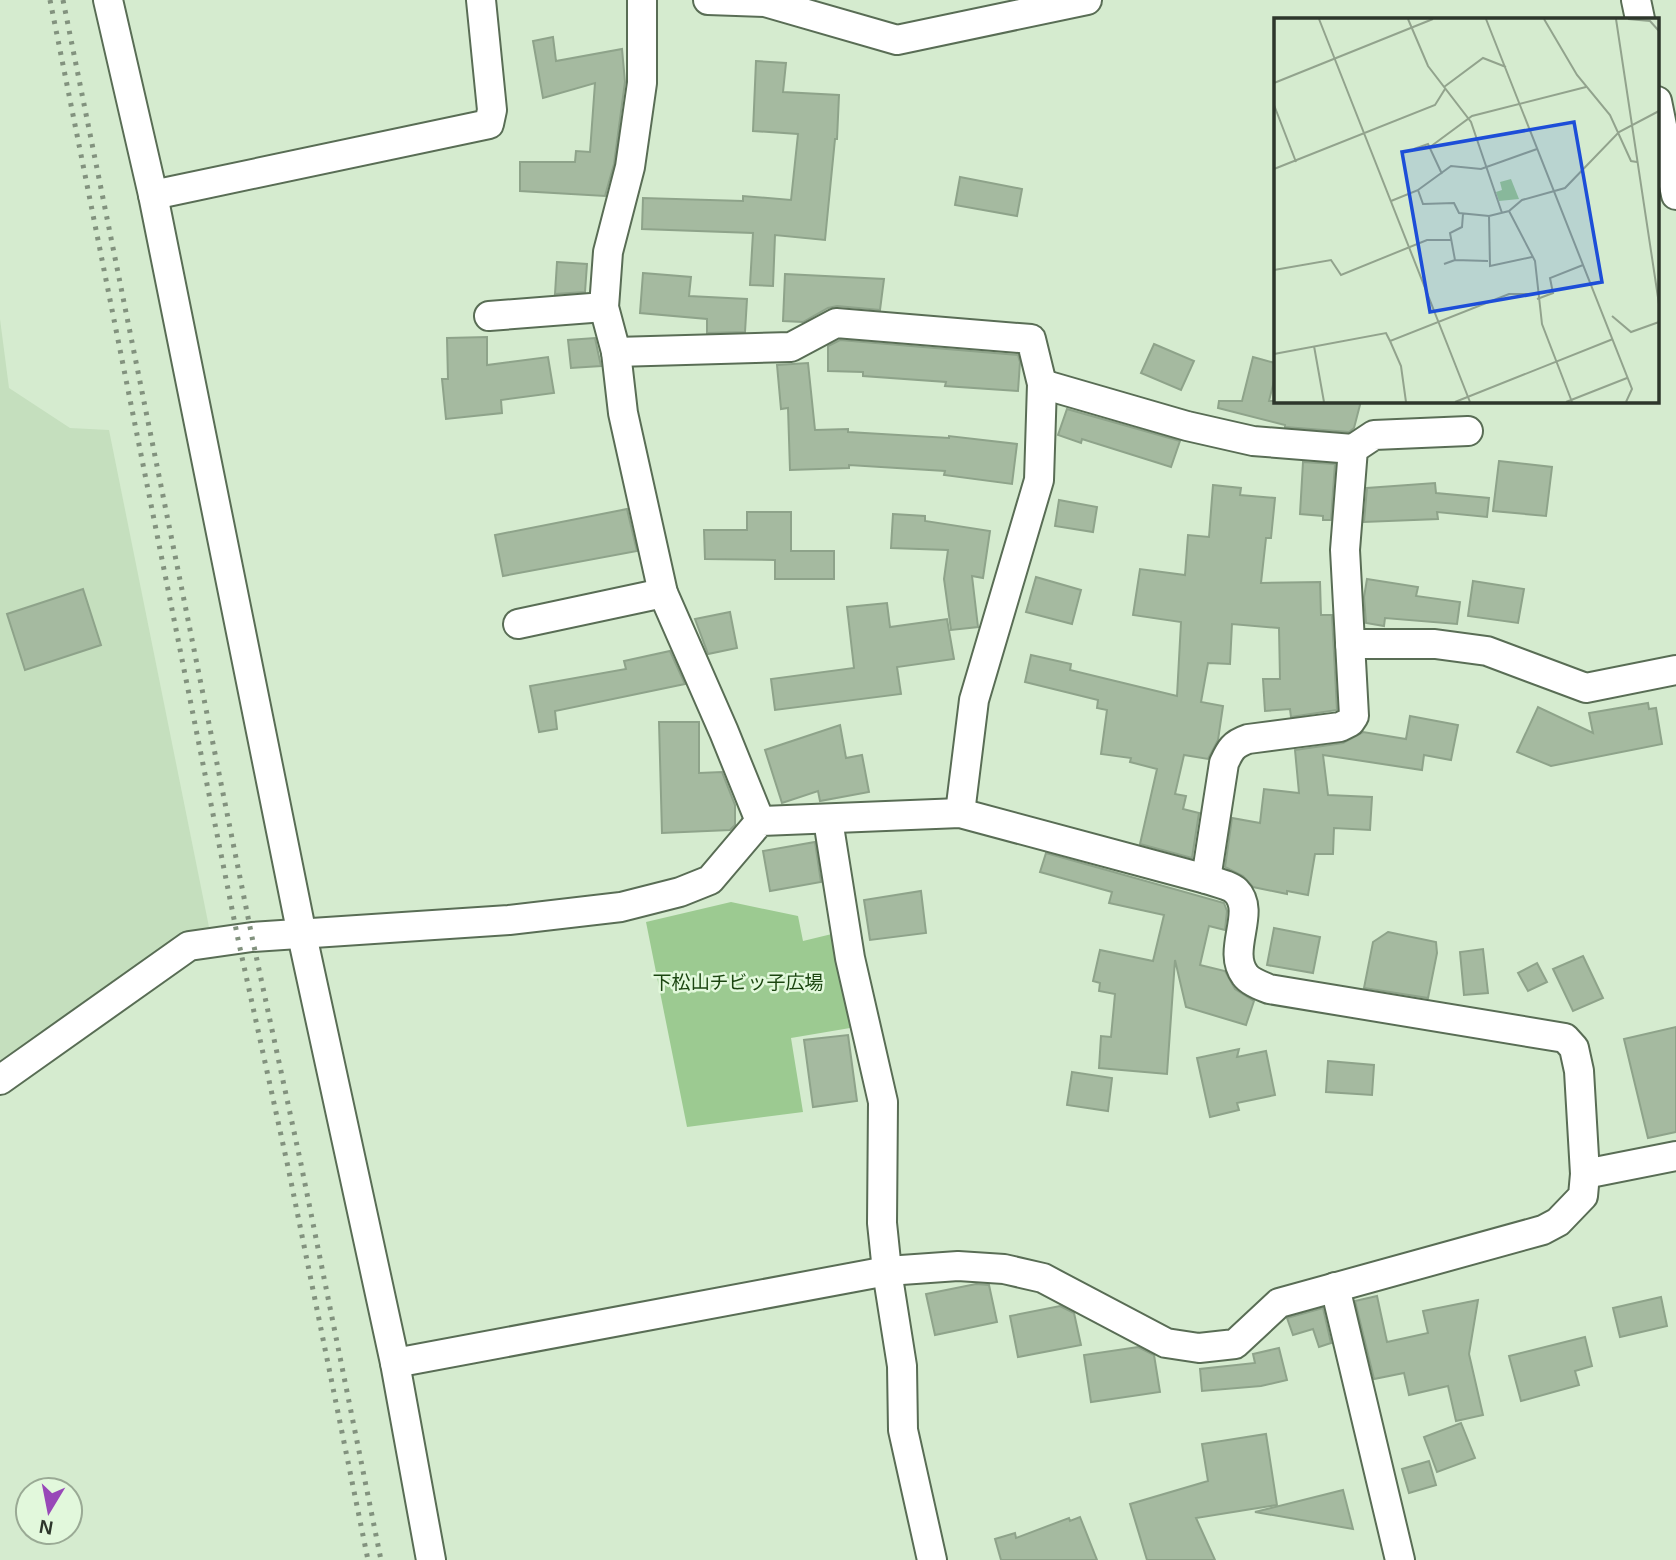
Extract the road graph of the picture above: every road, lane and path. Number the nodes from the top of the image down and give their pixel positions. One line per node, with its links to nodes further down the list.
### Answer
1 (108, 0): 9 (street)
2 (481, 0): 9 (street)
3 (642, 0): 11 (street)
4 (708, 0): 5 (street)
5 (1087, 0)
6 (1636, 0): 7 (street)
7 (1640, 18)
8 (1658, 106): 10 (street)
9 (153, 195): 25 (street)
10 (1676, 195)
11 (604, 307): 12 (street); 13 (street)
12 (489, 316)
13 (616, 352): 14 (street); 17 (street)
14 (1042, 384): 16 (street); 21 (street)
15 (1468, 431): 16 (street)
16 (1353, 450): 19 (street)
17 (663, 593): 18 (street); 23 (street)
18 (518, 624)
19 (1350, 644): 20 (street); 24 (street)
20 (1676, 670)
21 (960, 813): 22 (street); 24 (street)
22 (828, 820): 23 (street); 29 (street)
23 (760, 821): 25 (street)
24 (1206, 879): 28 (street)
25 (302, 935): 26 (street); 31 (street)
26 (0, 1080)
27 (1676, 1156): 28 (street)
28 (1585, 1174): 30 (street)
29 (887, 1271): 30 (street); 31 (street); 33 (street)
30 (1335, 1287): 34 (street)
31 (395, 1363): 32 (street)
32 (431, 1560)
33 (932, 1560)
34 (1400, 1560)

